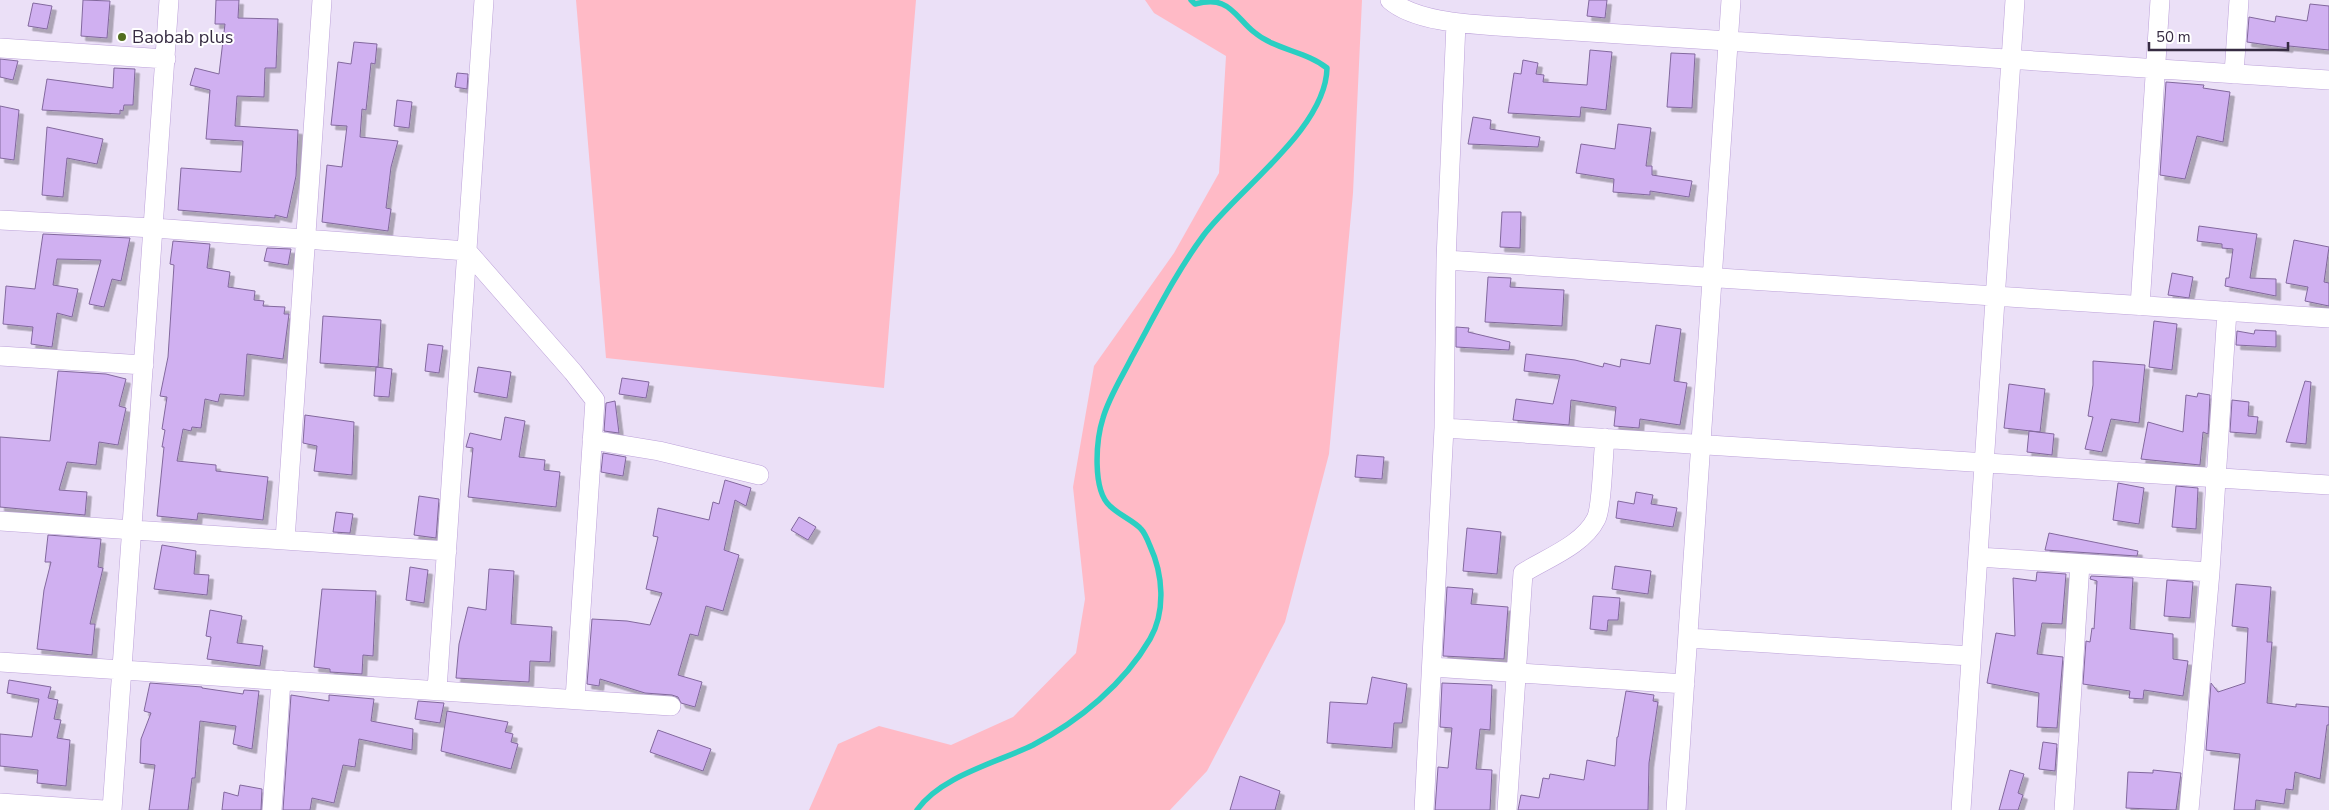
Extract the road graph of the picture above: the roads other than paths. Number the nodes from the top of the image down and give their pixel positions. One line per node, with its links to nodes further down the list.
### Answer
1 (170, 0): 12 (street)
2 (322, 0): 19 (street)
3 (484, 0): 20 (street)
4 (1390, 0): 9 (street)
5 (1731, 0): 10 (street)
6 (2015, 0): 13 (street)
7 (2160, 0): 14 (street)
8 (2239, 0): 15 (street)
9 (1456, 23): 10 (street); 21 (street)
10 (1728, 41): 13 (street); 22 (street)
11 (0, 48): 12 (street)
12 (166, 59): 18 (street)
13 (2011, 60): 14 (street); 23 (street)
14 (2156, 69): 15 (street); 24 (street)
15 (2234, 74): 16 (street)
16 (2329, 80)
17 (0, 220): 18 (street)
18 (154, 228): 19 (street); 28 (street)
19 (306, 241): 20 (street); 39 (street)
20 (467, 251): 31 (street); 40 (street)
21 (1446, 260): 22 (street); 29 (street)
22 (1712, 278): 23 (street); 32 (street)
23 (1995, 296): 24 (street); 33 (street)
24 (2140, 306): 25 (street)
25 (2227, 311): 26 (street); 35 (street)
26 (2329, 318)
27 (0, 356): 28 (street)
28 (144, 365): 38 (street)
29 (1444, 428): 30 (street); 47 (street)
30 (1605, 438): 32 (street); 49 (street)
31 (592, 440): 34 (street); 53 (street)
32 (1701, 444): 33 (street); 44 (street)
33 (1984, 463): 35 (street); 41 (street)
34 (759, 475)
35 (2216, 478): 36 (street); 43 (street)
36 (2329, 485)
37 (0, 521): 38 (street)
38 (132, 530): 39 (street); 48 (street)
39 (286, 540): 40 (street)
40 (447, 550): 52 (street)
41 (1978, 557): 42 (street); 45 (street)
42 (2080, 564): 43 (street); 63 (street)
43 (2210, 572): 64 (street)
44 (1688, 638): 45 (street); 51 (street)
45 (1971, 656): 62 (street)
46 (0, 662): 48 (street)
47 (1432, 668): 49 (street); 59 (street)
48 (122, 670): 50 (street); 57 (street)
49 (1516, 673): 51 (street); 60 (street)
50 (281, 680): 52 (street); 58 (street)
51 (1685, 684): 61 (street)
52 (438, 690): 53 (street)
53 (574, 699): 54 (street)
54 (671, 706)
55 (0, 803): 56 (street)
56 (104, 810)
57 (112, 810)
58 (272, 810)
59 (1424, 810)
60 (1507, 810)
61 (1676, 810)
62 (1960, 810)
63 (2064, 810)
64 (2189, 810)

